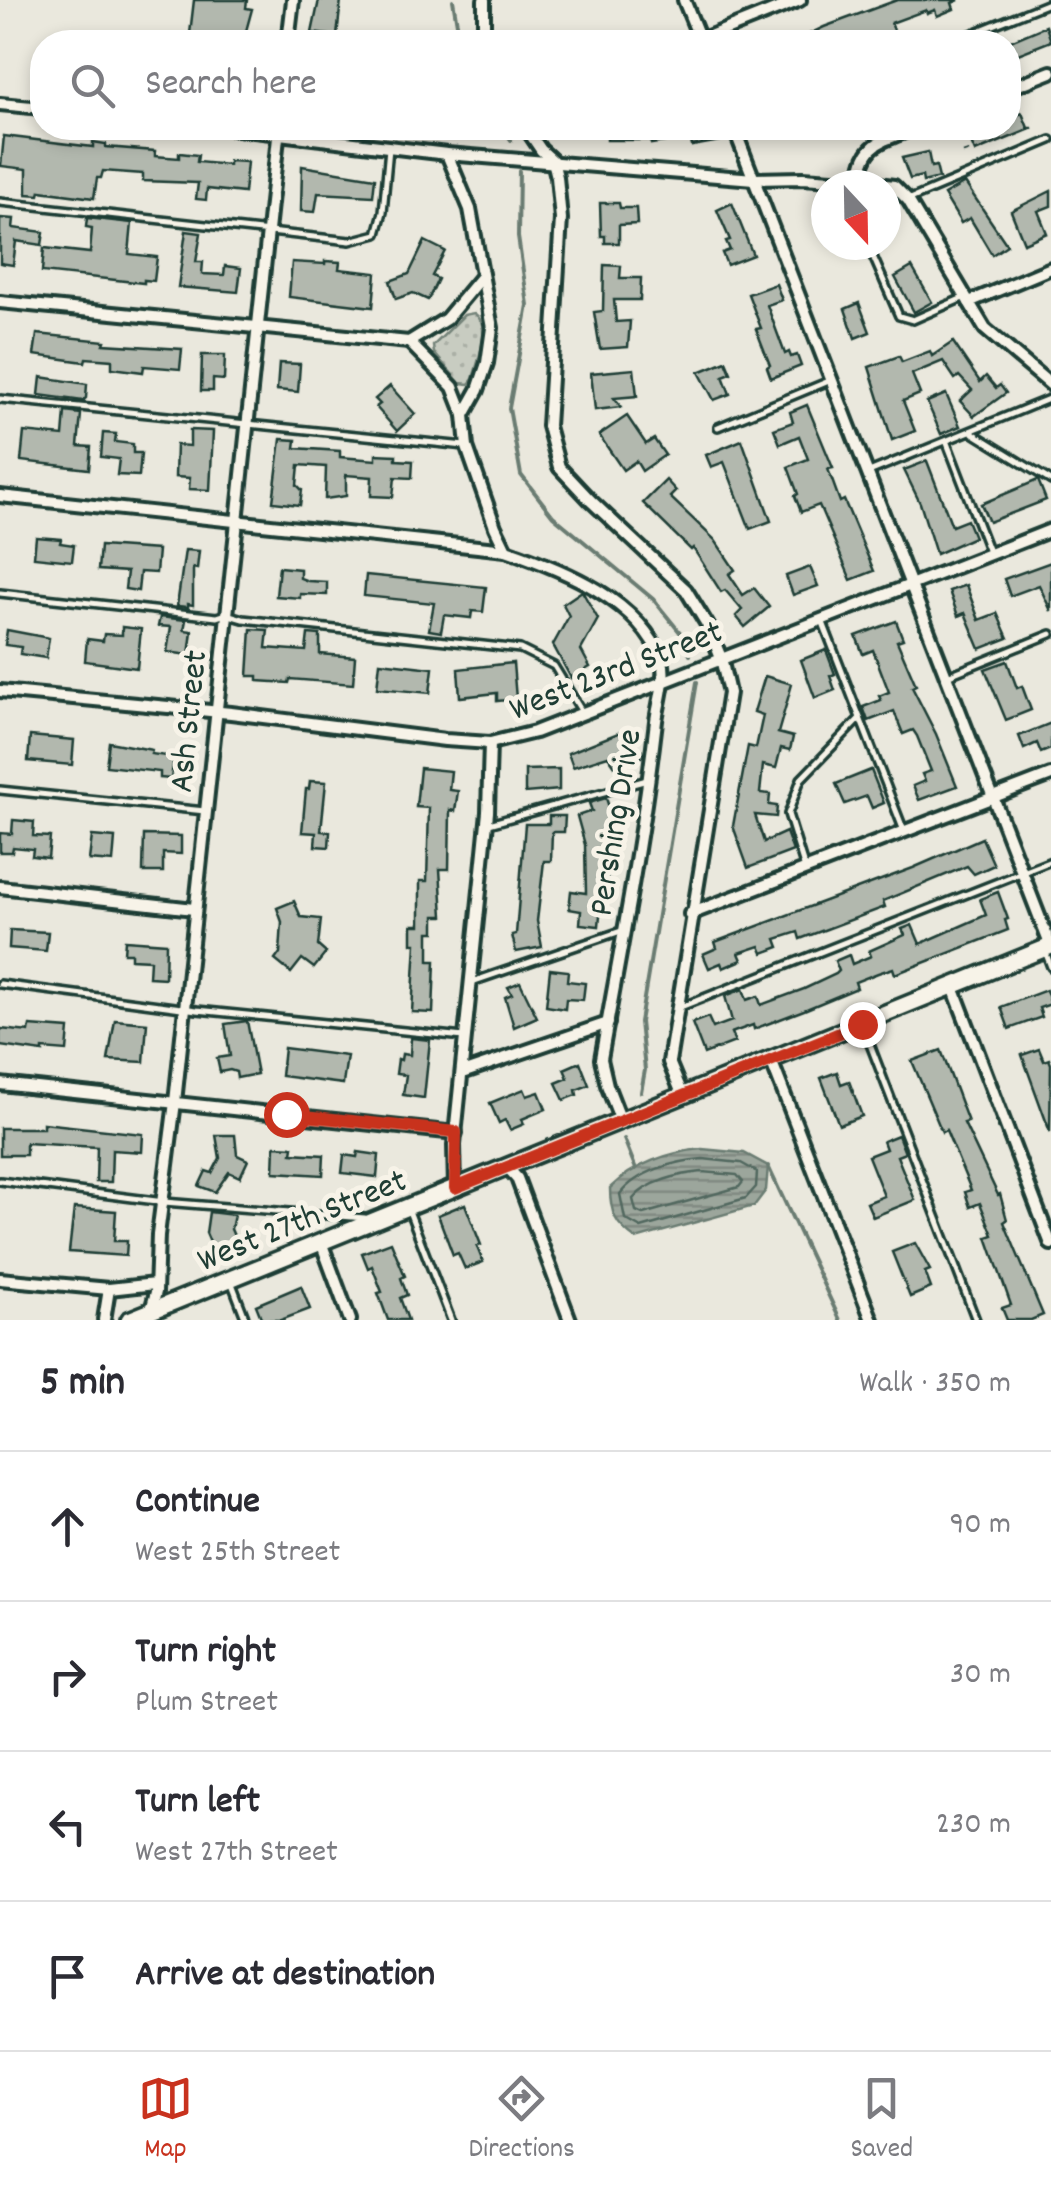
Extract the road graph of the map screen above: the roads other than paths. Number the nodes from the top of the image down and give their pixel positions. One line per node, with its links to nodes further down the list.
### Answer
1 (293, 0): 6 (street)
2 (484, 0): 7 (street)
3 (684, 0): 8 (street)
4 (800, 0): 9 (street)
5 (1051, 2): 10 (lane)
6 (289, 30)
7 (484, 30)
8 (695, 30)
9 (729, 30)
10 (981, 30)
11 (1051, 72): 12 (street)
12 (1021, 84)
13 (0, 104): 14 (street)
14 (30, 107)
15 (277, 140): 30 (street, Ash Street)
16 (348, 140): 21 (street)
17 (535, 140): 23 (street)
18 (741, 140): 25 (street)
19 (886, 140): 24 (street)
20 (1051, 140): 28 (lane)
21 (390, 146): 22 (street); 30 (lane)
22 (448, 154): 23 (street); 33 (street)
23 (553, 161): 25 (street); 60 (street)
24 (861, 170)
25 (754, 179): 26 (street); 38 (street)
26 (811, 181)
27 (901, 193): 28 (street)
28 (908, 200): 34 (street)
29 (0, 202): 30 (lane)
30 (267, 231): 36 (street, Ash Street)
31 (875, 260): 34 (lane)
32 (1051, 268): 34 (street)
33 (481, 277): 37 (street); 42 (street)
34 (968, 299): 39 (street)
35 (0, 302): 36 (street)
36 (256, 328): 37 (street); 43 (street, Ash Street)
37 (409, 342): 42 (street)
38 (832, 380): 44 (lane); 48 (street)
39 (1051, 385)
40 (0, 398): 43 (lane)
41 (1051, 398): 45 (lane)
42 (464, 414): 47 (street)
43 (246, 424): 47 (lane); 51 (street, Ash Street)
44 (718, 427)
45 (972, 432): 46 (lane); 49 (lane)
46 (946, 443): 48 (lane); 54 (lane)
47 (467, 447): 53 (street)
48 (868, 472): 55 (street)
49 (1051, 481)
50 (0, 496): 51 (street, Pershing Drive)
51 (236, 523): 53 (street, Pershing Drive); 57 (street, Ash Street)
52 (1051, 530): 54 (street, West 23rd Street)
53 (506, 550): 62 (street, Pershing Drive)
54 (990, 555): 55 (street, West 23rd Street)
55 (913, 585): 58 (street, West 23rd Street); 61 (street)
56 (0, 594): 57 (lane)
57 (226, 614): 64 (street, Ash Street); 65 (lane)
58 (822, 620): 60 (street, West 23rd Street); 66 (lane)
59 (1051, 634): 61 (lane)
60 (721, 658): 62 (street, West 23rd Street); 80 (street)
61 (947, 676): 71 (street)
62 (661, 682): 65 (street, West 23rd Street); 69 (street, Pershing Drive)
63 (0, 691): 64 (street, West 23rd Street)
64 (215, 712): 67 (street, West 23rd Street); 72 (street, Ash Street)
65 (582, 712): 67 (street, West 23rd Street)
66 (860, 718): 74 (lane); 76 (lane)
67 (490, 743): 73 (street)
68 (1051, 775): 71 (street)
69 (649, 780): 73 (lane); 81 (street, Pershing Drive)
70 (0, 790): 72 (lane)
71 (994, 798): 74 (street); 77 (street)
72 (204, 811): 79 (street, Ash Street)
73 (486, 824): 84 (street)
74 (904, 831): 76 (street)
75 (1051, 861): 77 (lane)
76 (806, 869): 80 (street)
77 (1023, 873): 82 (street); 88 (lane)
78 (0, 887): 79 (street)
79 (194, 909): 87 (street, Ash Street)
80 (690, 914): 88 (street)
81 (624, 930): 84 (lane); 89 (street, Pershing Drive)
82 (1049, 947): 83 (lane); 86 (main road, West 27th Street)
83 (1051, 967)
84 (472, 982): 91 (street)
85 (0, 984): 87 (lane)
86 (953, 987): 90 (main road, West 27th Street); 106 (street)
87 (184, 1008): 91 (lane); 96 (street, Ash Street)
88 (675, 1009): 95 (street)
89 (608, 1023): 93 (street); 97 (street, Pershing Drive)
90 (862, 1024): 92 (main road, West 27th Street); 119 (lane)
91 (467, 1038): 93 (street)
92 (771, 1060): 95 (main road, West 27th Street); 118 (street)
93 (462, 1073): 98 (street)
94 (0, 1084): 96 (street)
95 (683, 1096): 97 (main road, West 27th Street)
96 (175, 1102): 98 (street); 102 (street, Ash Street)
97 (621, 1121): 99 (main road, West 27th Street)
98 (456, 1132): 101 (street)
99 (508, 1168): 101 (main road, West 27th Street); 117 (street)
100 (0, 1182): 102 (lane)
101 (455, 1188): 103 (main road, West 27th Street)
102 (164, 1202): 104 (lane); 109 (street, Ash Street)
103 (407, 1208): 104 (main road, West 27th Street); 116 (lane)
104 (379, 1218): 105 (main road, West 27th Street)
105 (321, 1242): 108 (main road, West 27th Street); 115 (street)
106 (1051, 1244)
107 (0, 1279): 110 (street)
108 (230, 1279): 111 (main road, West 27th Street); 114 (lane)
109 (155, 1284): 110 (street); 111 (street, Ash Street)
110 (109, 1289): 112 (street)
111 (150, 1316): 113 (main road, West 27th Street)
112 (104, 1320)
113 (129, 1320)
114 (246, 1320)
115 (350, 1320)
116 (451, 1320)
117 (570, 1320)
118 (872, 1320)
119 (976, 1320)

